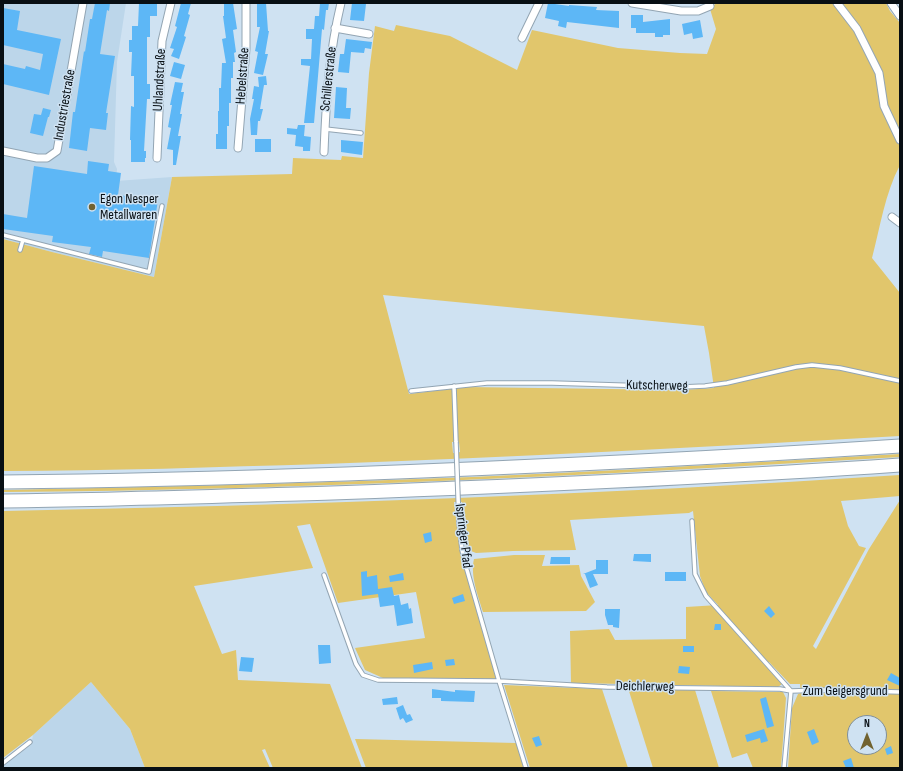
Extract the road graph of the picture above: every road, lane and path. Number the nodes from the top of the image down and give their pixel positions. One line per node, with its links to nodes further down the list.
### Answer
1 (83, 3): 18 (street, Industriestraße)
2 (170, 3): 20 (street, Uhlandstraße)
3 (246, 3): 17 (street, Hebelstraße)
4 (341, 3): 11 (street, Schillerstraße)
5 (539, 3): 13 (street)
6 (632, 3): 9 (street)
7 (837, 3): 16 (street)
8 (891, 3): 10 (street)
9 (711, 4)
10 (900, 16)
11 (335, 28): 12 (street, Schillerstraße); 14 (street, Schillerstraße)
12 (369, 34)
13 (522, 38)
14 (325, 129): 15 (lane, Schillerstraße); 19 (street, Schillerstraße)
15 (361, 133)
16 (900, 140)
17 (238, 148)
18 (3, 151)
19 (324, 152)
20 (157, 158)
21 (162, 206): 25 (lane)
22 (892, 217): 23 (street)
23 (900, 223)
24 (3, 235): 25 (lane)
25 (23, 240): 26 (lane)
26 (20, 250)
27 (900, 381): 28 (lane, Kutscherweg)
28 (454, 386): 29 (lane, Kutscherweg); 36 (lane, Ispringer Pfad, bridge)
29 (411, 391)
30 (900, 446): 32 (highway)
31 (900, 465): 33 (highway)
32 (3, 482)
33 (3, 501)
34 (692, 521): 37 (lane)
35 (324, 575): 36 (lane)
36 (499, 682): 37 (lane, Deichlerweg); 41 (lane, Ispringer Pfad)
37 (791, 691): 38 (lane, Zum Geigersgrund); 42 (lane)
38 (900, 692)
39 (30, 742): 40 (lane)
40 (3, 763)
41 (526, 768)
42 (784, 768)

